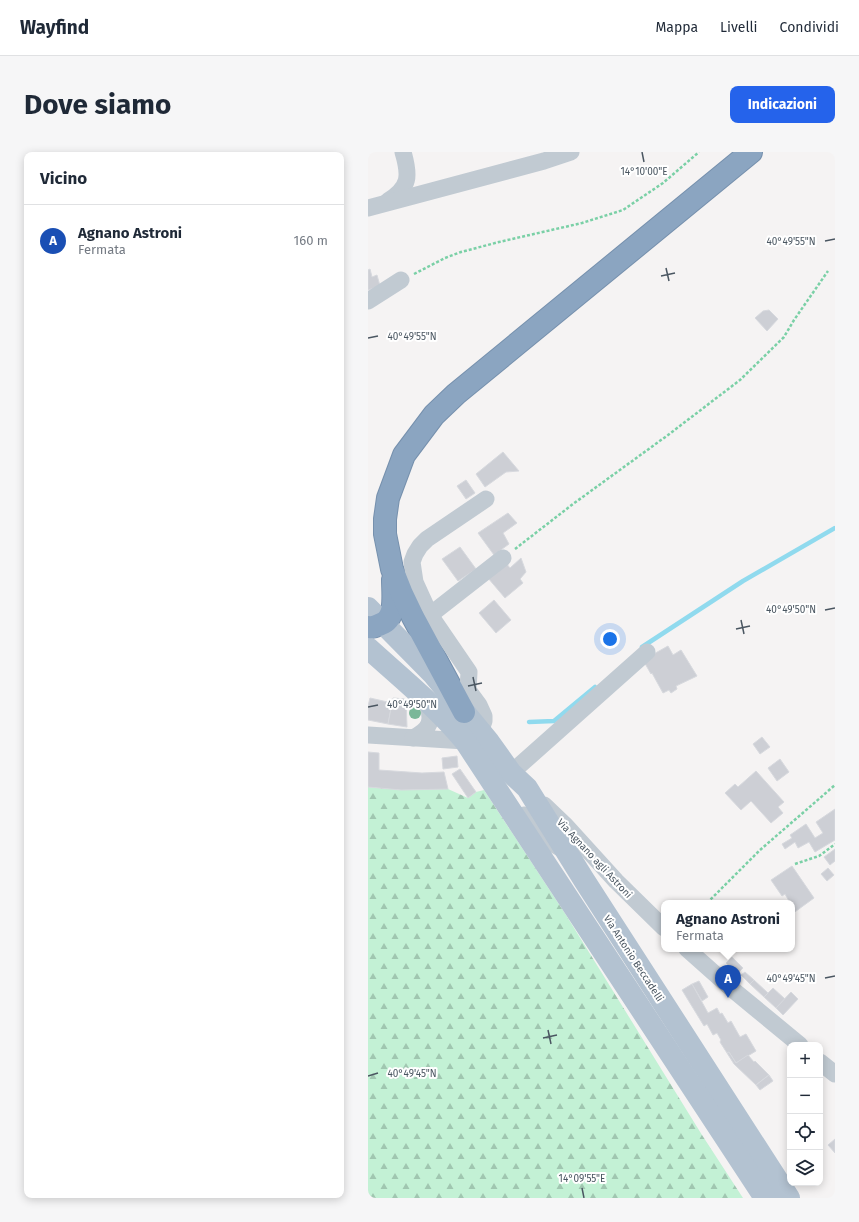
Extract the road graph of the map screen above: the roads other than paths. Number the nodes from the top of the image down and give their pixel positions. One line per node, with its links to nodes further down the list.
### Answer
1 (403, 152): 4 (street)
2 (571, 152): 4 (street)
3 (751, 152): 9 (highway)
4 (374, 207)
5 (401, 280): 6 (street)
6 (368, 301)
7 (486, 499): 11 (street)
8 (504, 558): 11 (street)
9 (392, 569): 12 (highway); 16 (highway)
10 (368, 608): 12 (main road)
11 (430, 615): 16 (street)
12 (376, 625): 16 (main road)
13 (368, 648): 15 (main road)
14 (647, 652): 19 (street)
15 (427, 702): 16 (main road); 18 (street)
16 (471, 727): 18 (street); 19 (main road, Via Antonio Beccadelli); 21 (main road)
17 (368, 735): 18 (street)
18 (413, 738)
19 (511, 773): 20 (main road, Via Antonio Beccadelli)
20 (527, 788): 22 (main road, Via Antonio Beccadelli); 23 (street, Via Agnano agli Astroni)
21 (499, 791): 22 (street); 29 (main road)
22 (567, 852): 23 (street); 30 (main road, Via Antonio Beccadelli)
23 (616, 881): 24 (street, Via Agnano agli Astroni)
24 (661, 925)
25 (690, 952): 26 (street)
26 (796, 1042)
27 (823, 1064): 28 (street)
28 (835, 1074)
29 (765, 1198)
30 (789, 1198)

